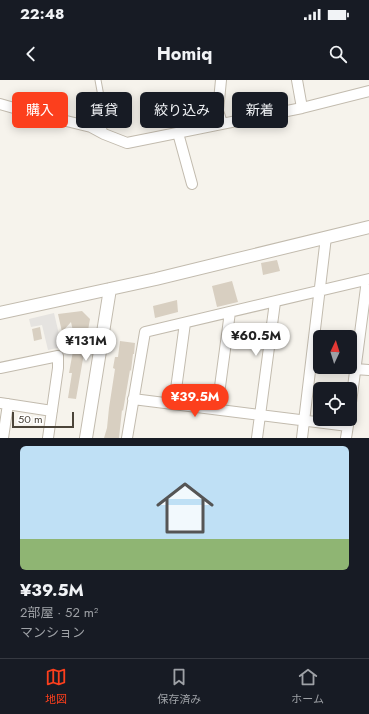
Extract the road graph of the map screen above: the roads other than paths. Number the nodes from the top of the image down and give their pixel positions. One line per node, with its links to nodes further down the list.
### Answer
1 (98, 80): 11 (lane)
2 (221, 80): 5 (street)
3 (297, 80): 7 (street)
4 (369, 90): 7 (street)
5 (220, 92)
6 (0, 104): 11 (street)
7 (302, 108): 8 (street)
8 (224, 123)
9 (200, 128): 10 (street)
10 (178, 133): 11 (street); 12 (street)
11 (104, 134)
12 (192, 184)
13 (369, 227): 14 (street)
14 (326, 237): 16 (street); 17 (street)
15 (368, 279): 17 (street); 22 (street)
16 (110, 289): 20 (street); 37 (street)
17 (320, 291): 18 (street); 32 (street)
18 (275, 302): 19 (street); 31 (street)
19 (230, 312): 21 (street); 29 (street)
20 (0, 313)
21 (185, 323): 26 (street); 28 (street)
22 (357, 355)
23 (0, 368): 30 (street)
24 (357, 369): 25 (street)
25 (369, 370)
26 (133, 399): 28 (street); 38 (street)
27 (4, 403): 30 (street); 35 (street)
28 (174, 404): 29 (street)
29 (217, 410): 31 (street)
30 (52, 411): 36 (street)
31 (260, 415): 32 (street); 39 (street)
32 (304, 421): 33 (street); 40 (street)
33 (313, 421)
34 (348, 426): 41 (street)
35 (3, 438)
36 (48, 438)
37 (86, 438)
38 (127, 438)
39 (257, 438)
40 (302, 438)
41 (346, 438)

